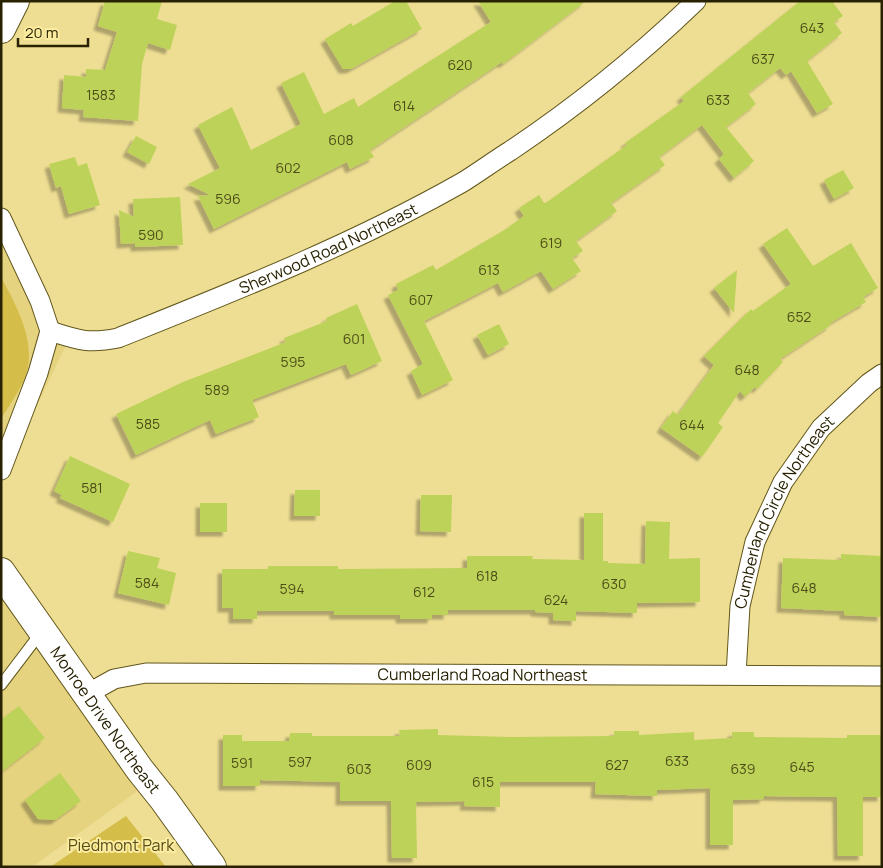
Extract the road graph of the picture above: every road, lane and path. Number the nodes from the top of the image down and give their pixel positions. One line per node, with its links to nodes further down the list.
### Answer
1 (16, 1): 3 (main road)
2 (696, 1): 5 (street, Sherwood Road Northeast)
3 (1, 29)
4 (1, 218): 5 (street)
5 (50, 331): 7 (street)
6 (882, 374): 10 (street, Cumberland Circle Northeast)
7 (1, 470)
8 (1, 572): 9 (main road, Monroe Drive Northeast)
9 (42, 630): 12 (lane); 13 (main road, Monroe Drive Northeast)
10 (736, 676): 11 (street, Cumberland Road Northeast); 13 (street, Cumberland Road Northeast)
11 (882, 676)
12 (1, 685)
13 (87, 694): 14 (main road, Monroe Drive Northeast)
14 (212, 867)

